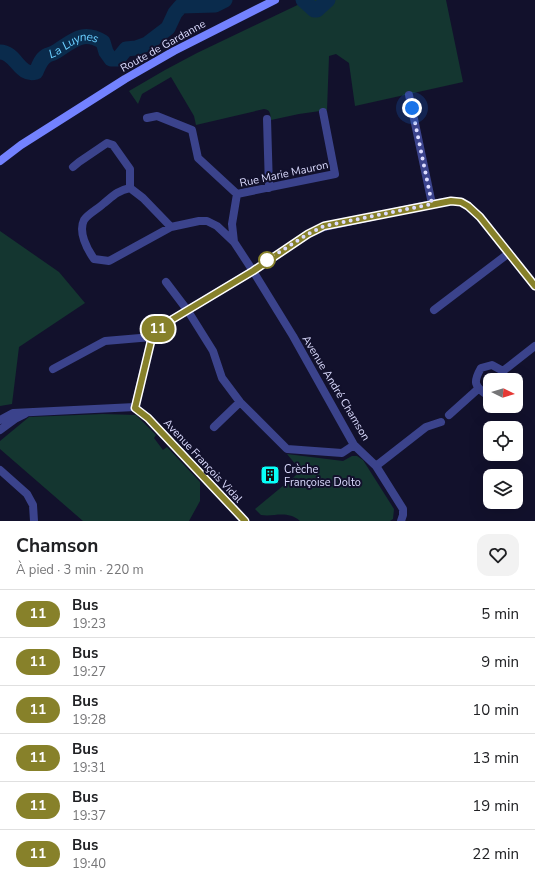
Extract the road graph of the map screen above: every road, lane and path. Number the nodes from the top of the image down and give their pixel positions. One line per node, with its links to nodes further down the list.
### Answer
1 (275, 0): 4 (main road, Route de Gardanne)
2 (409, 95): 13 (street)
3 (323, 112): 11 (street, Rue Marie Mauron)
4 (65, 117): 7 (main road, Route de Gardanne); 8 (main road, Route de Gardanne)
5 (147, 118): 12 (street)
6 (267, 119): 11 (street)
7 (0, 160)
8 (0, 165)
9 (73, 168): 10 (street)
10 (130, 188): 14 (street); 14 (street)
11 (269, 188): 12 (street, Rue Marie Mauron)
12 (237, 194): 15 (street, Rue Marie Mauron)
13 (432, 204): 16 (street); 17 (street)
14 (170, 227): 15 (street)
15 (234, 242): 17 (street, Rue Marie Mauron)
16 (509, 253): 19 (street); 20 (street)
17 (253, 271): 21 (street); 36 (street, Avenue André Chamson)
18 (166, 282): 21 (street)
19 (535, 286)
20 (434, 310)
21 (188, 311): 22 (street); 28 (street)
22 (152, 337): 24 (street); 29 (street)
23 (535, 346): 25 (street)
24 (53, 369)
25 (503, 371): 26 (street)
26 (478, 389): 27 (street); 31 (street)
27 (483, 393)
28 (240, 402): 34 (street); 36 (street)
29 (135, 408): 30 (street); 40 (street, Avenue François Vidal)
30 (28, 413): 32 (street); 35 (street)
31 (449, 415)
32 (0, 420)
33 (441, 422): 37 (street)
34 (214, 427)
35 (0, 430)
36 (354, 444): 37 (street, Avenue André Chamson)
37 (376, 466): 41 (street, Avenue André Chamson)
38 (0, 470): 39 (street)
39 (34, 521)
40 (245, 521)
41 (401, 521)

